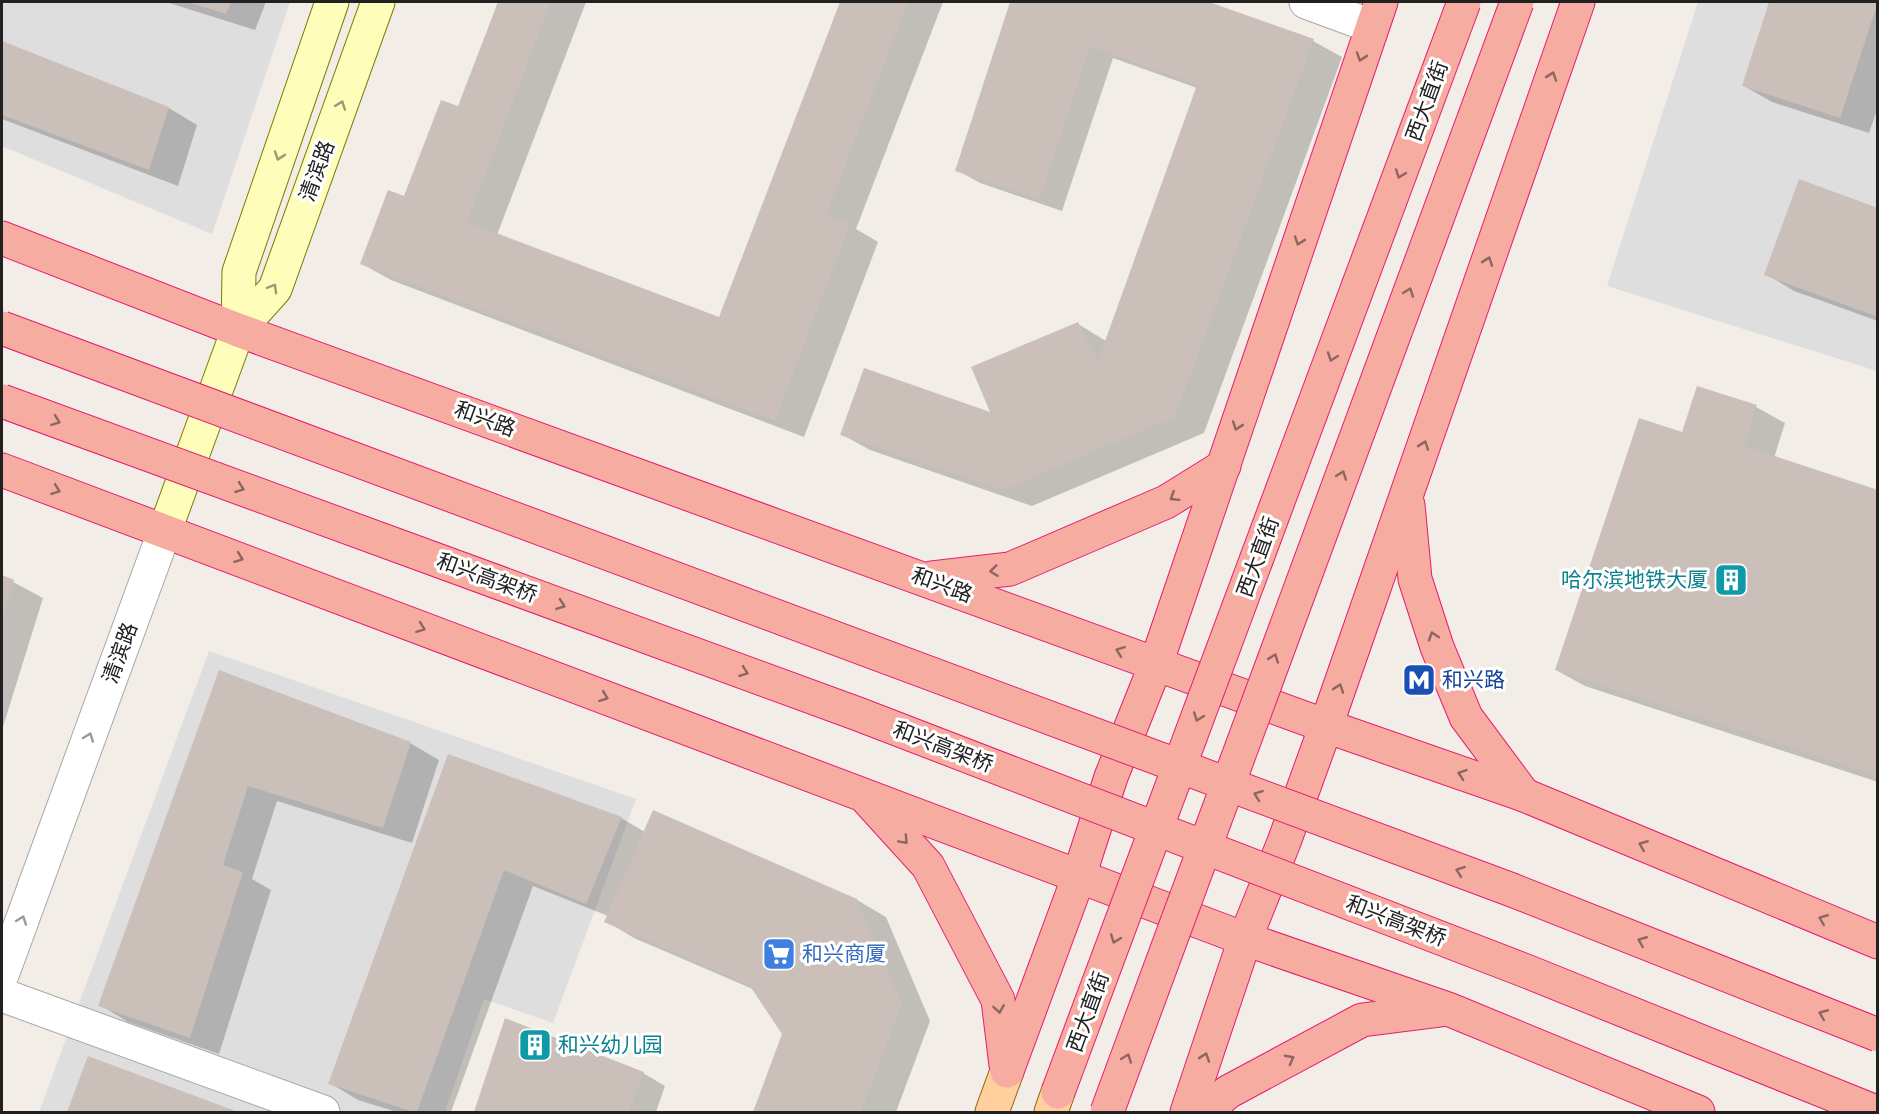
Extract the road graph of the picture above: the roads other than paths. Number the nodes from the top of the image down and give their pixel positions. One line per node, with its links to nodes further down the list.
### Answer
1 (332, 2): 10 (main road, 清滨路, one-way to 10)
2 (378, 2): 10 (main road, 清滨路, one-way to 2)
3 (1306, 2): 7 (street)
4 (1464, 2): 29 (highway, 西大直街, one-way to 29, bridge)
5 (1516, 2): 30 (highway, one-way to 5, bridge)
6 (1578, 2): 14 (highway, one-way to 6)
7 (1376, 14): 12 (highway, one-way to 12)
8 (2, 238): 10 (highway, 和兴路)
9 (2, 328): 27 (highway, one-way to 9, bridge)
10 (238, 330): 15 (main road, 清滨路); 16 (highway, 和兴路)
11 (2, 401): 36 (highway, 和兴高架桥, one-way to 36, bridge)
12 (1224, 466): 16 (highway, one-way to 16); 17 (highway)
13 (2, 470): 15 (highway, one-way to 15)
14 (1407, 493): 18 (highway, one-way to 14); 19 (highway, one-way to 14)
15 (165, 530): 20 (highway, one-way to 20); 24 (street, 清滨路, one-way to 15)
16 (927, 579): 17 (highway, 和兴路, one-way to 16)
17 (1156, 664): 18 (highway, 和兴路); 21 (highway)
18 (1326, 726): 19 (highway, 和兴路, one-way to 18); 22 (highway)
19 (1524, 795): 23 (highway, 和兴路, one-way to 19)
20 (865, 797): 21 (highway); 28 (highway, one-way to 28)
21 (1079, 876): 22 (highway); 28 (highway)
22 (1245, 939): 26 (highway); 33 (highway, one-way to 22)
23 (1878, 942)
24 (2, 975)
25 (2, 995): 31 (street)
26 (1448, 1009): 34 (highway, one-way to 26); 35 (highway)
27 (1878, 1035)
28 (1007, 1071): 32 (main road)
29 (1055, 1102)
30 (1107, 1112)
31 (323, 1113)
32 (992, 1113)
33 (1187, 1113)
34 (1205, 1113)
35 (1698, 1113)
36 (1876, 1113)

